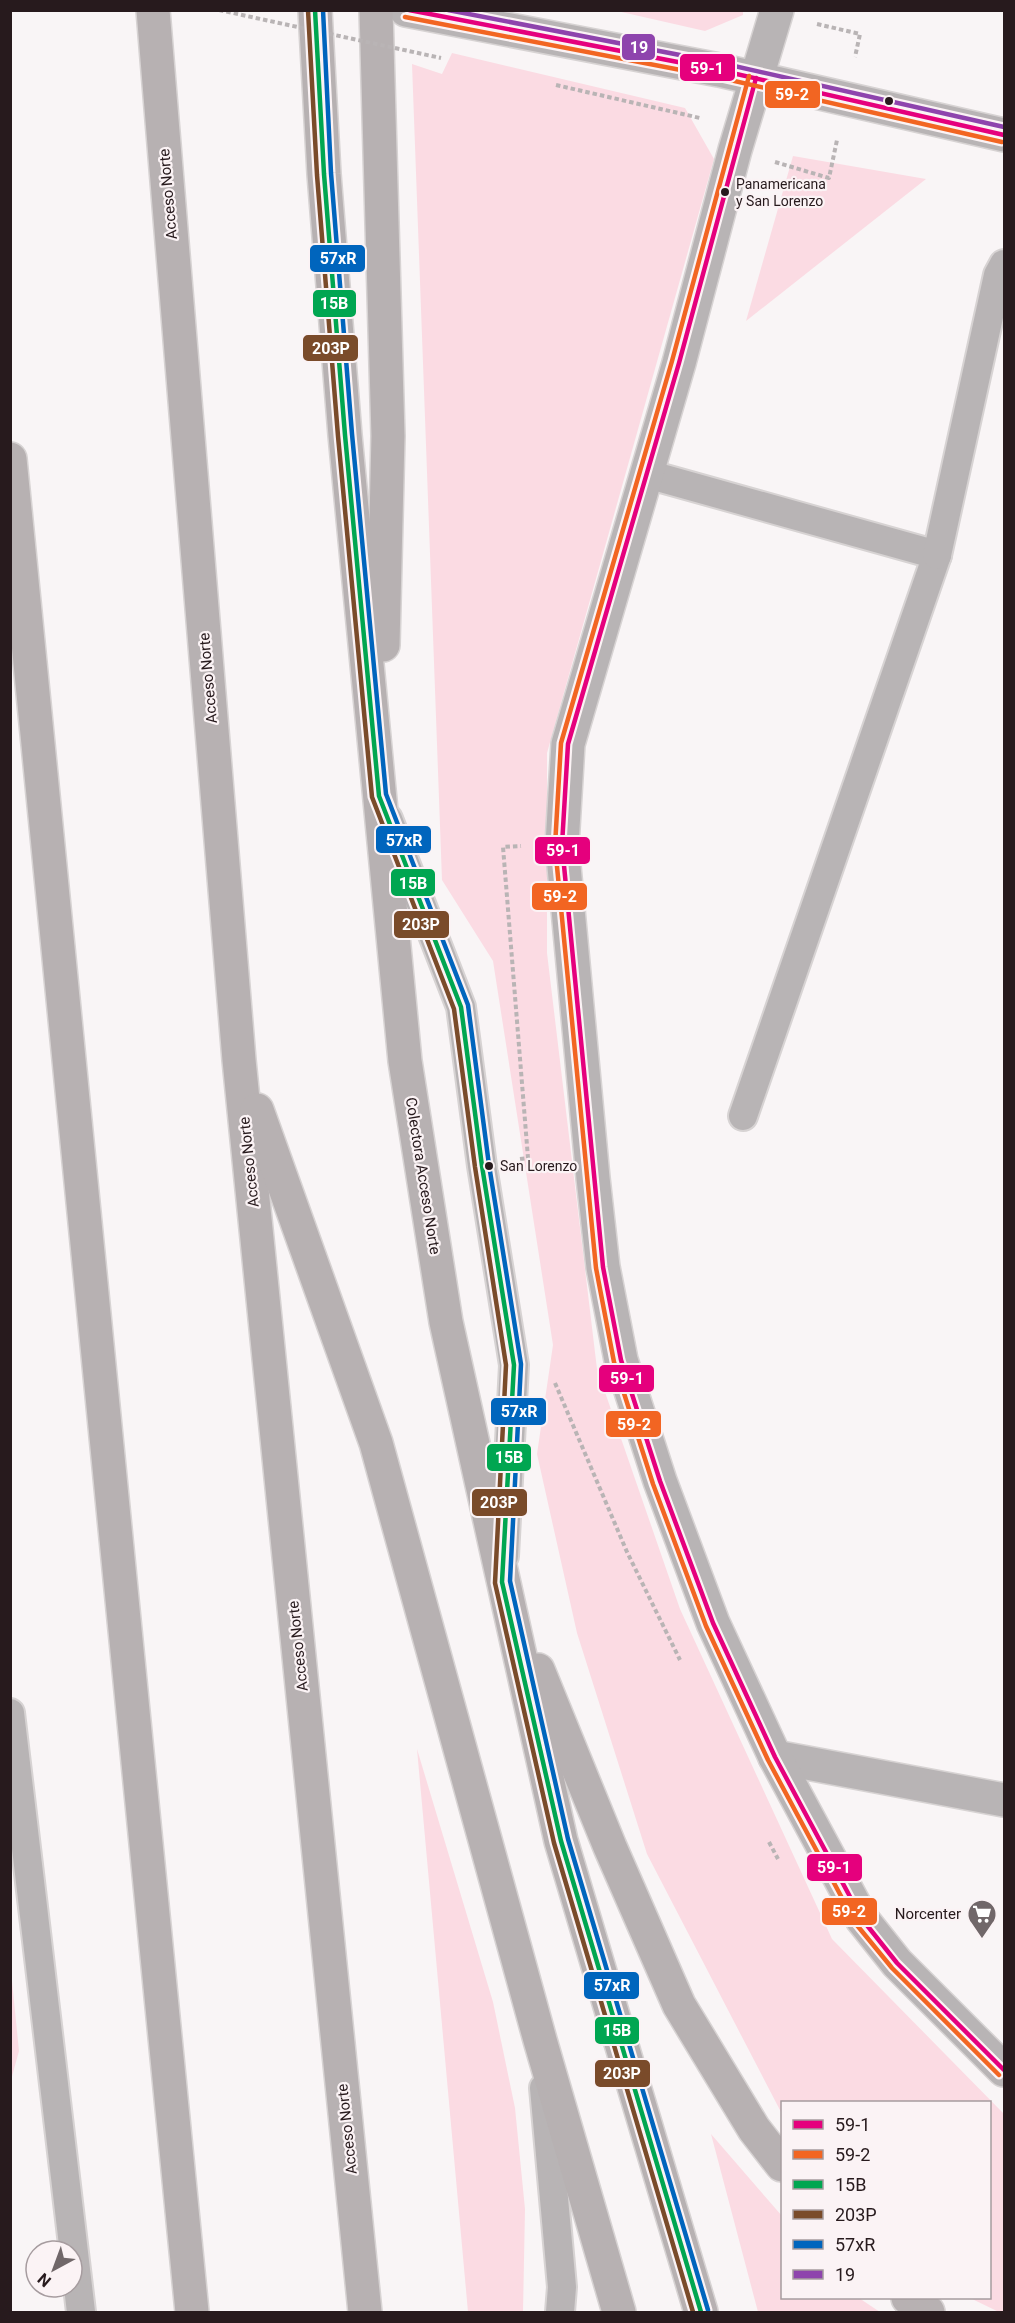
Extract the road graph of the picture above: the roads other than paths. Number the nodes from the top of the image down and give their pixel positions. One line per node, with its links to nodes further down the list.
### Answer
1 (153, 10): 13 (highway, Acceso Norte)
2 (315, 10): 12 (highway, Colectora Acceso Norte)
3 (376, 10): 12 (highway)
4 (406, 10): 6 (street)
5 (777, 10): 6 (street)
6 (756, 78): 7 (street); 10 (street)
7 (1005, 135)
8 (1005, 264): 11 (lane)
9 (10, 459): 24 (highway)
10 (647, 474): 11 (lane); 17 (street)
11 (937, 555): 14 (lane)
12 (379, 796): 15 (highway, Colectora Acceso Norte); 15 (lane)
13 (239, 1060): 19 (highway); 25 (highway, Acceso Norte)
14 (743, 1116)
15 (502, 1582): 21 (highway); 28 (highway, Colectora Acceso Norte)
16 (10, 1713): 23 (lane)
17 (775, 1757): 18 (street); 20 (street)
18 (1005, 1800)
19 (540, 2040): 26 (lane); 27 (highway)
20 (1005, 2070)
21 (781, 2163)
22 (909, 2299): 29 (highway)
23 (81, 2313)
24 (192, 2313)
25 (365, 2313)
26 (560, 2313)
27 (619, 2313)
28 (701, 2313)
29 (928, 2313)

